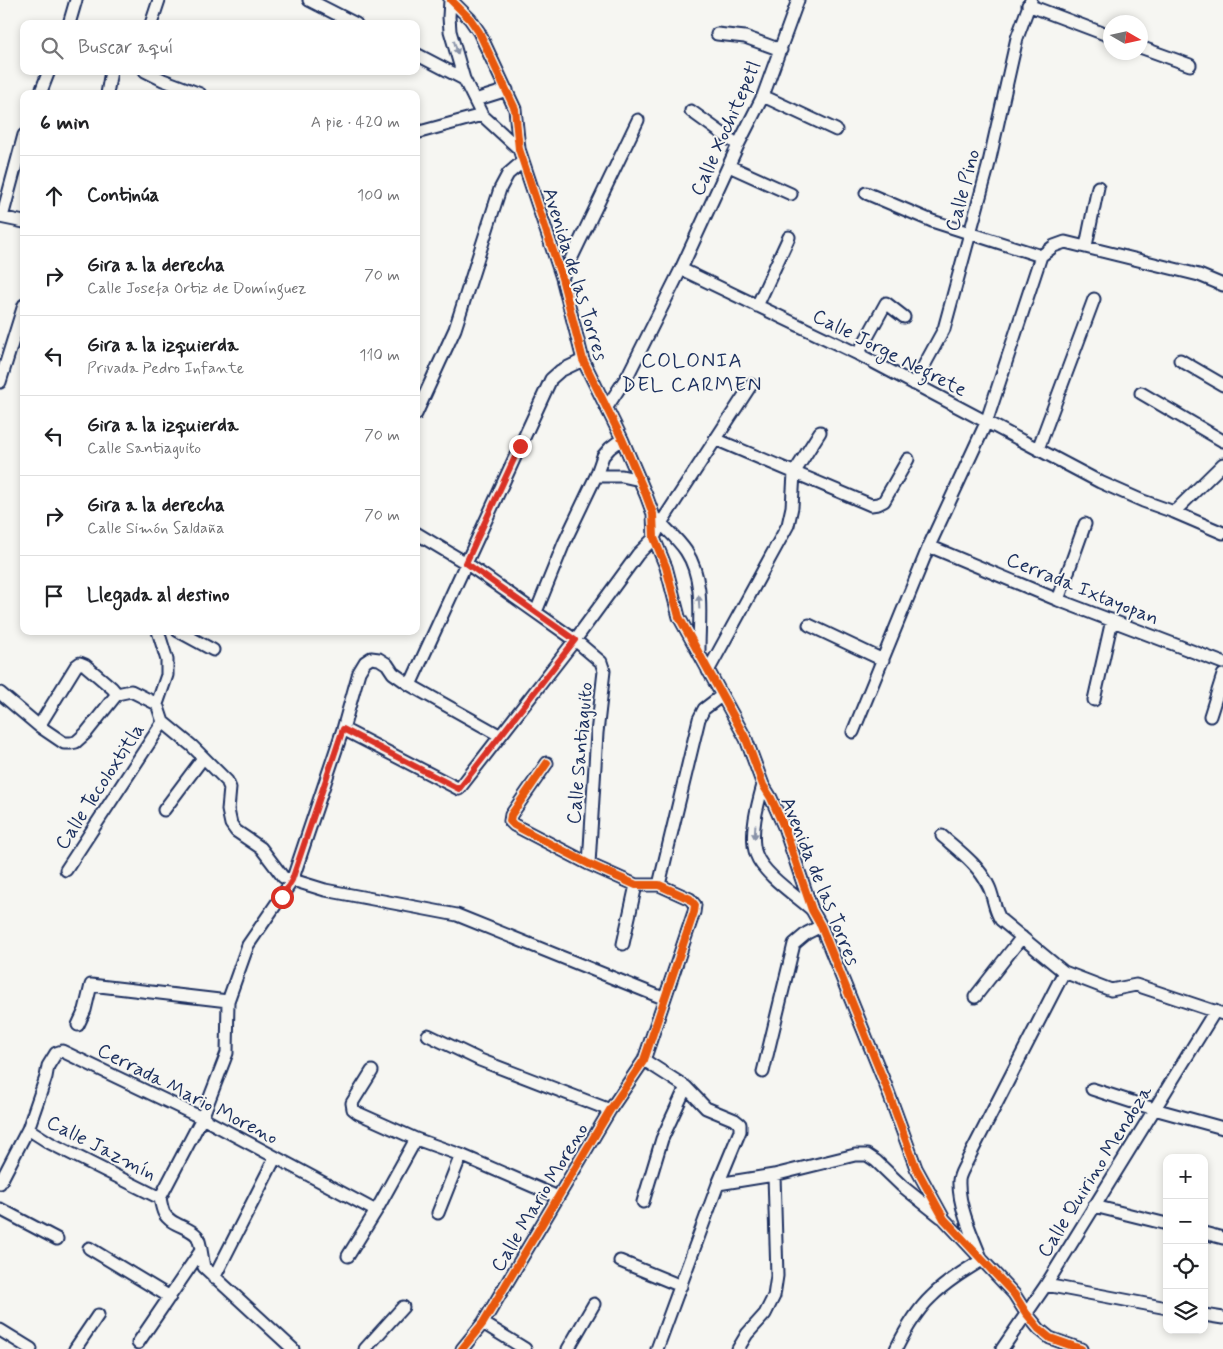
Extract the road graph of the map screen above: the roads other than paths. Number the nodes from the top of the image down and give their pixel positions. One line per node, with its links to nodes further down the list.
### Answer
1 (76, 0): 7 (street)
2 (159, 0): 8 (street)
3 (309, 0): 9 (street)
4 (450, 0): 19 (street, Avenida de las Torres, one-way to 19); 23 (street, Avenida de las Torres)
5 (798, 0): 13 (street, Calle Xochitepetl)
6 (1029, 3): 10 (street); 41 (street, Calle Pino)
7 (70, 20)
8 (152, 20)
9 (348, 20)
10 (1103, 33)
11 (718, 34): 13 (street)
12 (1148, 49): 15 (street)
13 (781, 50): 24 (street, Calle Xochitepetl)
14 (420, 56): 19 (street)
15 (1190, 65)
16 (47, 75): 20 (street)
17 (110, 75): 21 (street)
18 (153, 75): 22 (street)
19 (464, 79): 25 (street, Avenida de las Torres)
20 (42, 90)
21 (108, 90)
22 (190, 90)
23 (507, 90): 25 (street); 32 (street, Avenida de las Torres)
24 (763, 96): 29 (street); 31 (street, Calle Xochitepetl)
25 (475, 100): 27 (street, Avenida de las Torres)
26 (691, 111): 31 (street)
27 (482, 115): 30 (street); 32 (street, Avenida de las Torres)
28 (638, 120): 46 (street)
29 (836, 130)
30 (420, 131)
31 (738, 146): 35 (street, Calle Xochitepetl)
32 (519, 149): 34 (street, Avenida de las Torres)
33 (20, 150): 39 (street)
34 (523, 161): 46 (street, Avenida de las Torres); 60 (street)
35 (729, 166): 38 (street); 45 (street, Calle Xochitepetl)
36 (1098, 187): 43 (street)
37 (866, 193): 41 (street)
38 (791, 194)
39 (1, 217): 40 (street)
40 (20, 221)
41 (970, 233): 44 (street); 56 (street, Calle Pino)
42 (790, 237): 49 (street)
43 (1086, 246): 44 (street); 47 (street)
44 (1041, 256): 62 (street)
45 (682, 269): 49 (street, Calle Jorge Negrete); 61 (street)
46 (562, 278): 53 (street, Avenida de las Torres)
47 (1223, 285)
48 (1094, 299): 67 (street)
49 (757, 306): 52 (street, Calle Jorge Negrete)
50 (904, 317): 52 (street)
51 (20, 318): 55 (street)
52 (858, 354): 56 (street, Calle Jorge Negrete)
53 (583, 360): 61 (street, Avenida de las Torres); 80 (street)
54 (1180, 360): 58 (street)
55 (0, 382)
56 (914, 384): 62 (street, Calle Jorge Negrete)
57 (751, 385): 65 (street)
58 (1223, 385)
59 (1141, 393): 66 (street)
60 (420, 405)
61 (607, 407): 64 (street, Avenida de las Torres)
62 (986, 423): 67 (street, Calle Jorge Negrete); 79 (street)
63 (820, 432): 70 (street)
64 (622, 439): 71 (street); 72 (street, Avenida de las Torres)
65 (715, 439): 70 (street); 74 (street)
66 (1223, 442)
67 (1038, 449): 73 (street, Calle Jorge Negrete)
68 (908, 460): 70 (street)
69 (1223, 464): 73 (street)
70 (794, 472): 92 (street)
71 (596, 476): 72 (street); 82 (street)
72 (640, 480): 74 (street, Avenida de las Torres)
73 (1174, 512): 76 (street, Calle Jorge Negrete)
74 (657, 518): 78 (street); 89 (street, Avenida de las Torres, one-way to 74)
75 (1085, 524): 81 (street)
76 (1223, 533)
77 (420, 535): 80 (street, Calle Santiaguito)
78 (654, 538): 87 (street); 89 (street, Avenida de las Torres)
79 (929, 546): 81 (street, Cerrada Ixtayopan); 90 (street)
80 (466, 563): 82 (street, Calle Santiaguito); 94 (street)
81 (1058, 600): 83 (street, Cerrada Ixtayopan)
82 (536, 612): 87 (street, Calle Santiaguito)
83 (1112, 620): 91 (street, Cerrada Ixtayopan); 98 (street)
84 (809, 625): 90 (street)
85 (159, 635): 99 (street)
86 (185, 635): 88 (street)
87 (575, 640): 105 (street); 111 (street, Calle Santiaguito)
88 (213, 650)
89 (698, 650): 92 (street, Avenida de las Torres)
90 (883, 660): 104 (street)
91 (1223, 663)
92 (708, 671): 97 (street, Avenida de las Torres)
93 (1223, 675): 100 (street)
94 (410, 685): 103 (street); 105 (street)
95 (0, 693): 102 (street)
96 (117, 694): 99 (street); 102 (street); 102 (street)
97 (721, 696): 108 (street, Avenida de las Torres); 115 (street)
98 (1094, 700)
99 (157, 704): 101 (street)
100 (1210, 716)
101 (163, 722): 106 (street); 112 (street, Calle Tecoloxtitla)
102 (39, 726)
103 (343, 729): 105 (street); 113 (street)
104 (853, 732)
105 (499, 735)
106 (203, 758): 109 (street); 113 (street)
107 (547, 763): 111 (street)
108 (763, 784): 116 (street, Avenida de las Torres); 116 (street, Avenida de las Torres, one-way to 116)
109 (164, 810)
110 (942, 836): 118 (street)
111 (589, 864): 114 (street)
112 (66, 870)
113 (292, 880): 122 (street); 123 (street)
114 (636, 885): 115 (street); 119 (street)
115 (659, 885): 122 (street, Calle Mario Moreno)
116 (812, 910): 117 (street, Avenida de las Torres)
117 (821, 926): 129 (street); 150 (street, Avenida de las Torres)
118 (1022, 937): 120 (street); 121 (street)
119 (623, 944)
120 (1064, 972): 124 (street); 158 (street)
121 (975, 997)
122 (664, 998): 127 (street, Calle Mario Moreno)
123 (228, 1001): 125 (street); 134 (street)
124 (1219, 1012): 132 (street, Calle Quirino Mendoza)
125 (78, 1025)
126 (428, 1035): 133 (street)
127 (644, 1060): 130 (street); 133 (street, Calle Mario Moreno)
128 (372, 1071): 137 (street)
129 (763, 1072)
130 (686, 1087): 142 (street); 145 (street)
131 (1092, 1089): 132 (street)
132 (1154, 1109): 135 (street); 146 (street, Calle Quirino Mendoza)
133 (610, 1110): 143 (street, Calle Mario Moreno)
134 (202, 1118): 136 (street, Cerrada Mario Moreno); 139 (street, Cerrada Mario Moreno); 144 (street)
135 (1223, 1128)
136 (28, 1129): 141 (street); 144 (street, Calle Jazmín)
137 (416, 1139): 138 (street); 148 (street)
138 (461, 1155): 143 (street); 149 (street)
139 (275, 1158): 148 (street, Cerrada Mario Moreno); 160 (street)
140 (774, 1174): 142 (street); 150 (street); 182 (street)
141 (0, 1183)
142 (718, 1184): 162 (street)
143 (558, 1197): 171 (street, Calle Mario Moreno)
144 (160, 1198): 156 (street, Calle Jazmín)
145 (643, 1202)
146 (1094, 1206): 151 (street); 161 (street, Calle Quirino Mendoza)
147 (0, 1209): 154 (street)
148 (376, 1211): 157 (street)
149 (438, 1213)
150 (944, 1219): 158 (street, Avenida de las Torres)
151 (1163, 1223)
152 (1208, 1234): 153 (street)
153 (1223, 1238)
154 (57, 1239)
155 (89, 1248): 163 (street)
156 (200, 1252): 160 (street, Calle Jazmín); 163 (street)
157 (348, 1256)
158 (982, 1260): 167 (street, Avenida de las Torres); 183 (street)
159 (620, 1261): 162 (street)
160 (214, 1278): 176 (street, Calle Jazmín)
161 (1046, 1284): 166 (street); 167 (street, Calle Quirino Mendoza)
162 (681, 1286): 181 (street)
163 (170, 1297): 173 (street)
164 (594, 1304): 180 (street)
165 (403, 1306): 177 (street)
166 (1163, 1307)
167 (1026, 1313): 184 (street, Calle Quirino Mendoza); 185 (street, Avenida de las Torres)
168 (98, 1315): 175 (street)
169 (1208, 1316): 170 (street)
170 (1223, 1318)
171 (483, 1323): 178 (street, Calle Mario Moreno); 179 (street)
172 (0, 1330): 174 (street)
173 (138, 1343)
174 (26, 1348)
175 (75, 1349)
176 (293, 1349)
177 (365, 1349)
178 (462, 1349)
179 (525, 1349)
180 (568, 1349)
181 (657, 1349)
182 (738, 1349)
183 (896, 1349)
184 (1002, 1349)
185 (1081, 1349)

